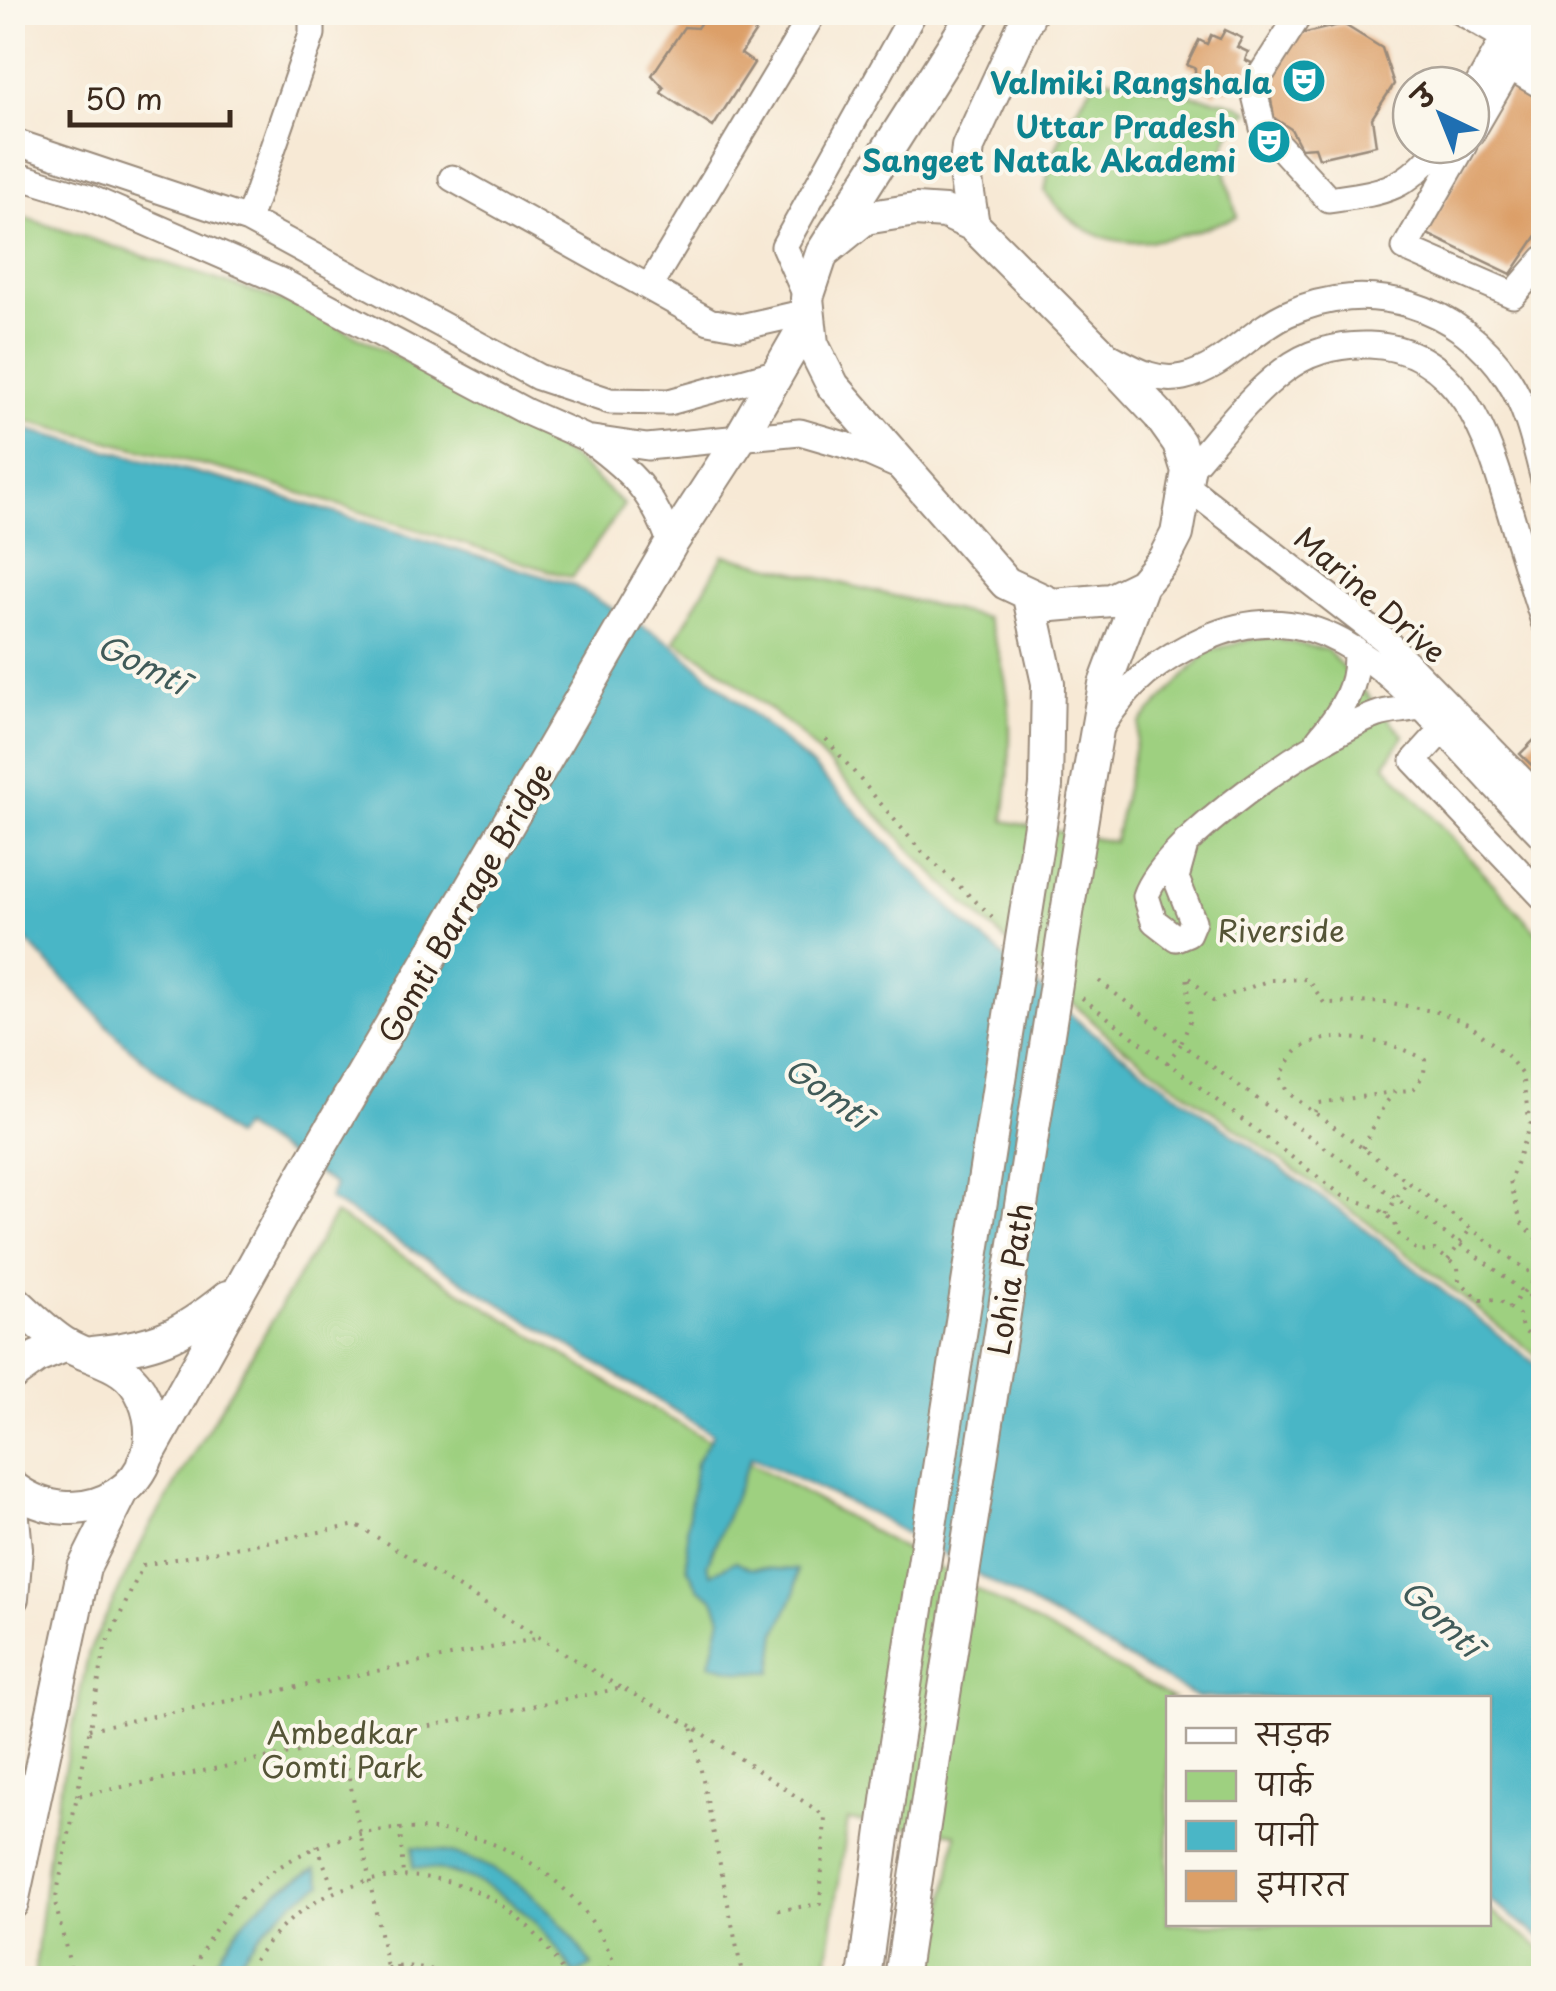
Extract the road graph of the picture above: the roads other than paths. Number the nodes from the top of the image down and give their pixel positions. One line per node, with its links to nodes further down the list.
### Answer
1 (312, 12): 19 (street)
2 (814, 12): 23 (street)
3 (914, 12): 24 (street)
4 (975, 12): 21 (main road)
5 (1030, 12): 20 (main road)
6 (1300, 12): 15 (street)
7 (1461, 12): 8 (street)
8 (1505, 25): 9 (street); 10 (street); 11 (street)
9 (1544, 34)
10 (1544, 62)
11 (1486, 65)
12 (1544, 87): 13 (street)
13 (1491, 99)
14 (12, 140): 19 (street)
15 (1425, 165)
16 (1453, 165): 22 (street)
17 (12, 174): 27 (street)
18 (452, 178): 23 (street)
19 (248, 220): 26 (street)
20 (973, 225): 21 (main road); 25 (main road)
21 (822, 252): 24 (main road, Gomti Barrage Bridge)
22 (1544, 259)
23 (650, 287): 24 (street)
24 (807, 311): 26 (main road, Gomti Barrage Bridge); 29 (main road)
25 (1098, 350): 30 (main road); 31 (street)
26 (778, 372): 28 (main road, Gomti Barrage Bridge)
27 (586, 438): 28 (street); 32 (street)
28 (740, 438): 29 (street); 32 (main road, Gomti Barrage Bridge)
29 (903, 468): 34 (main road)
30 (1188, 479): 33 (main road, Lohia Path); 35 (street); 41 (street, Marine Drive)
31 (1544, 480)
32 (671, 544): 45 (main road, Gomti Barrage Bridge)
33 (1142, 585): 34 (main road); 39 (main road, Lohia Path)
34 (1029, 597): 55 (main road, Lohia Path, bridge)
35 (1544, 622)
36 (1355, 648): 37 (street, Marine Drive); 39 (street, Marine Drive); 40 (street)
37 (1422, 706): 38 (street, Marine Drive); 40 (street)
38 (1443, 729): 42 (street, Marine Drive); 44 (street)
39 (1096, 735): 56 (main road, Lohia Path, bridge)
40 (1310, 751): 43 (street)
41 (1544, 804)
42 (1544, 838)
43 (1186, 842)
44 (1544, 898)
45 (239, 1288): 47 (main road); 49 (main road, Gomti Barrage Bridge)
46 (12, 1299): 47 (main road)
47 (79, 1349): 48 (main road); 49 (main road)
48 (12, 1375)
49 (143, 1464): 51 (main road, Gomti Barrage Bridge)
50 (12, 1487): 51 (main road)
51 (122, 1492): 54 (main road, Gomti Barrage Bridge)
52 (12, 1508): 53 (main road)
53 (12, 1598)
54 (12, 1903)
55 (864, 1978)
56 (902, 1978)

